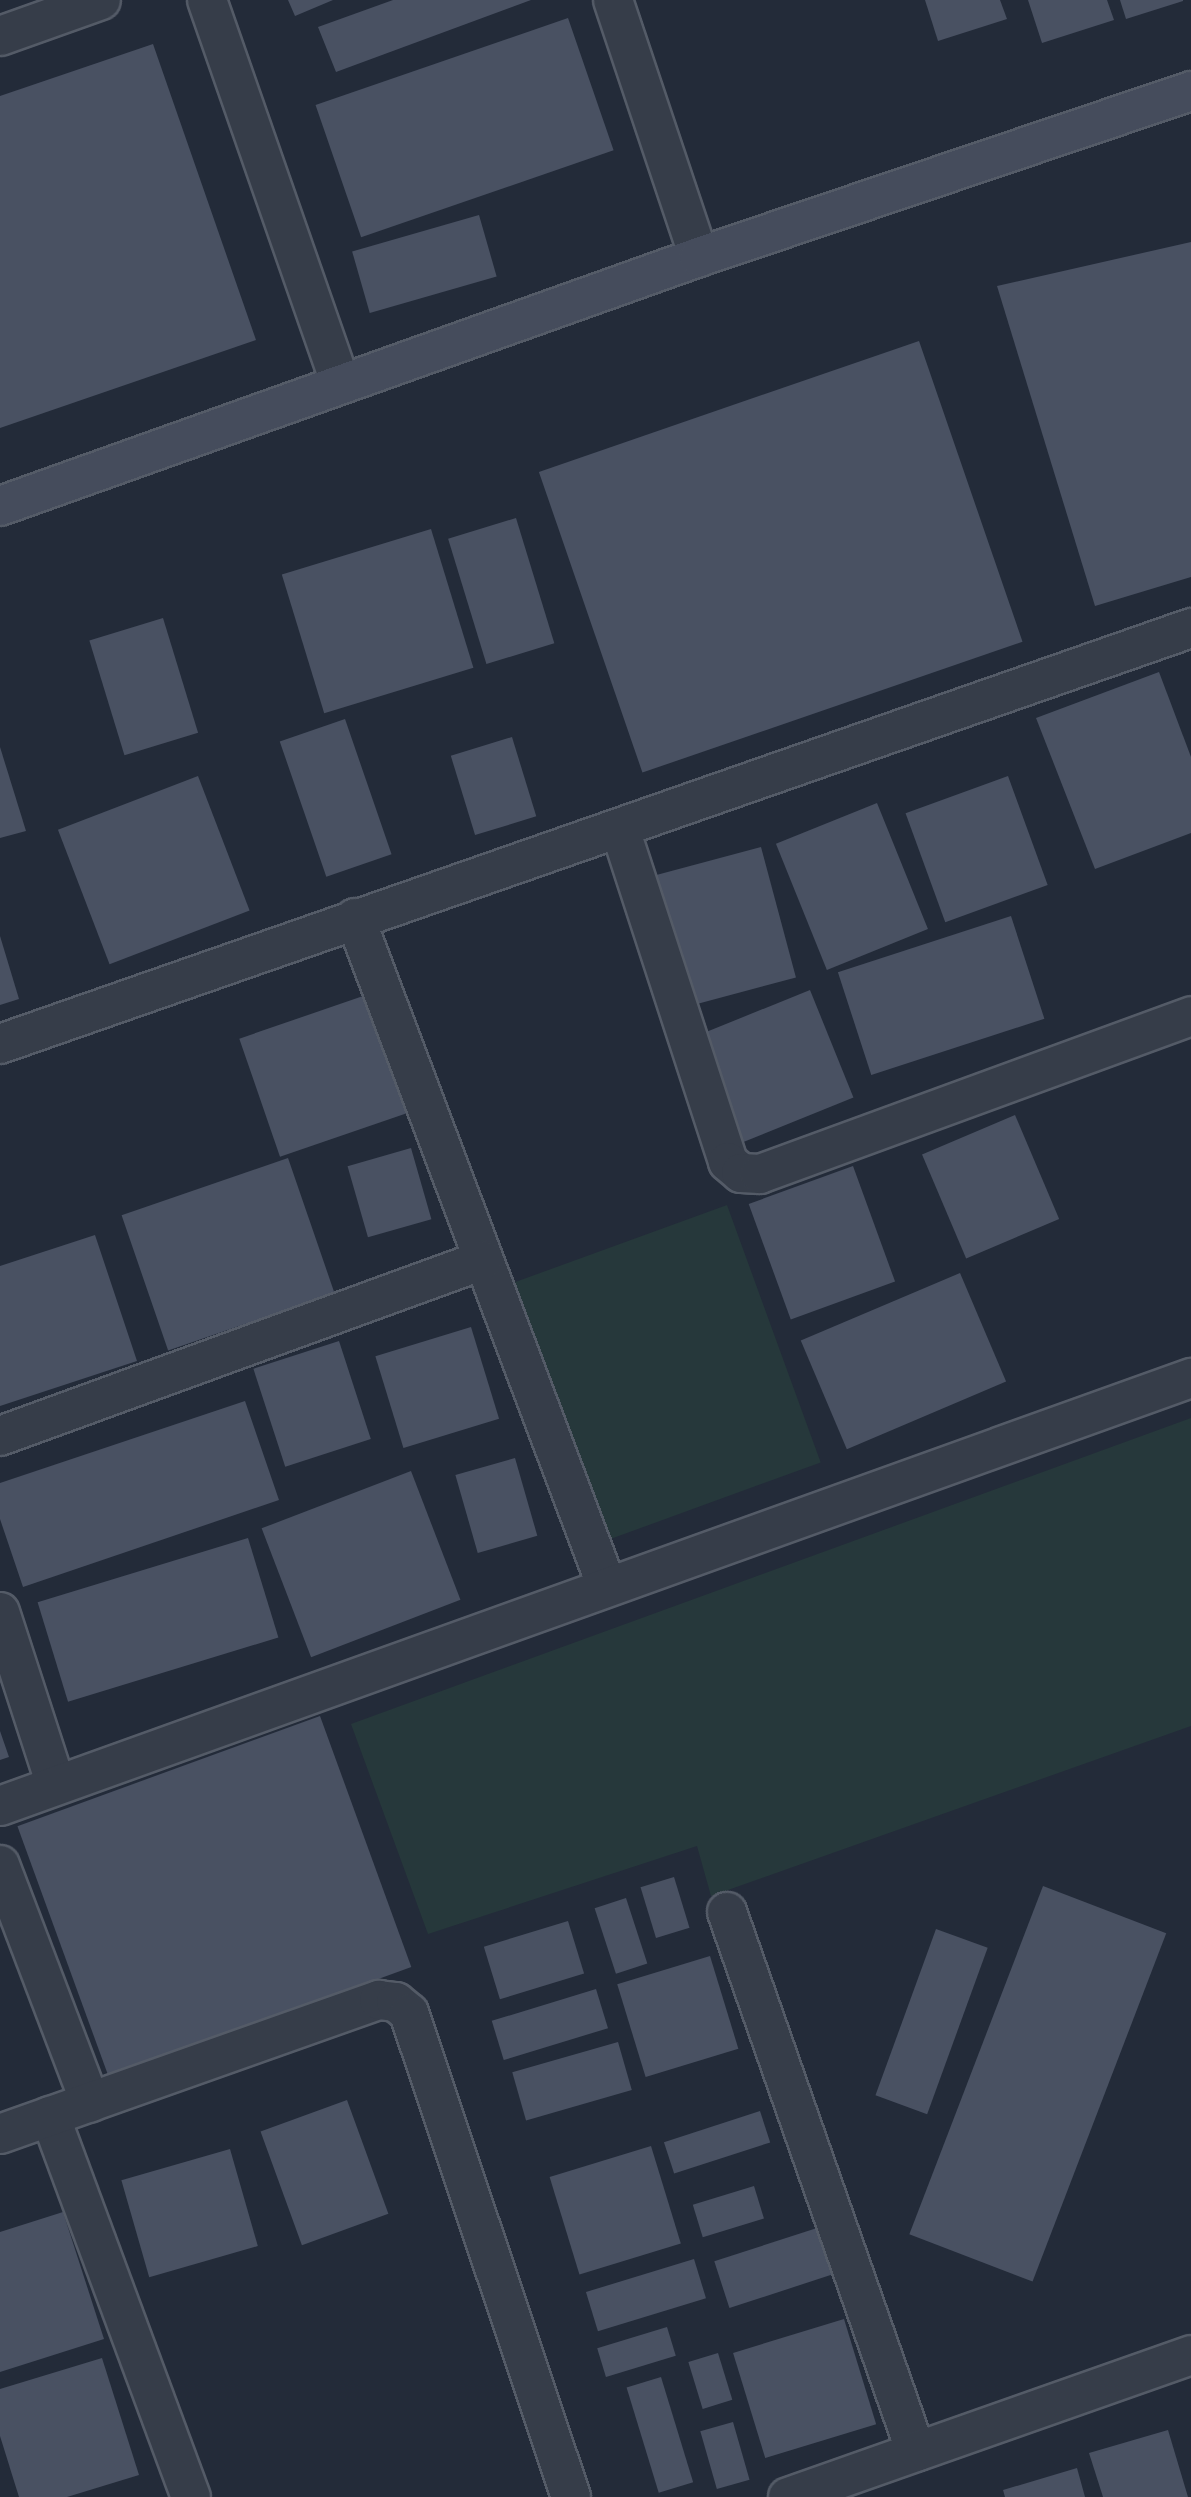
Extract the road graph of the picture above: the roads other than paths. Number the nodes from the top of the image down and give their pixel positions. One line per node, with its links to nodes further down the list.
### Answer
1 (101, 0): 4 (street)
2 (207, 0): 7 (street)
3 (613, 0): 6 (street)
4 (0, 36)
5 (1191, 91): 6 (street)
6 (699, 257): 7 (street)
7 (340, 382): 8 (street)
8 (0, 506)
9 (1191, 628): 10 (street)
10 (620, 829): 11 (street); 12 (street)
11 (355, 918): 13 (street); 14 (street)
12 (1191, 1016)
13 (0, 1044)
14 (483, 1260): 16 (street); 17 (street)
15 (1191, 1378): 17 (street)
16 (0, 1436)
17 (606, 1584): 19 (street)
18 (0, 1612): 19 (street)
19 (56, 1785): 20 (street)
20 (0, 1806)
21 (0, 1865): 23 (street)
22 (727, 1912): 27 (street)
23 (90, 2102): 24 (street); 29 (street)
24 (50, 2116): 25 (street); 28 (street)
25 (0, 2134)
26 (1191, 2355): 27 (street)
27 (916, 2452): 30 (street)
28 (187, 2496)
29 (571, 2497)
30 (788, 2497)

